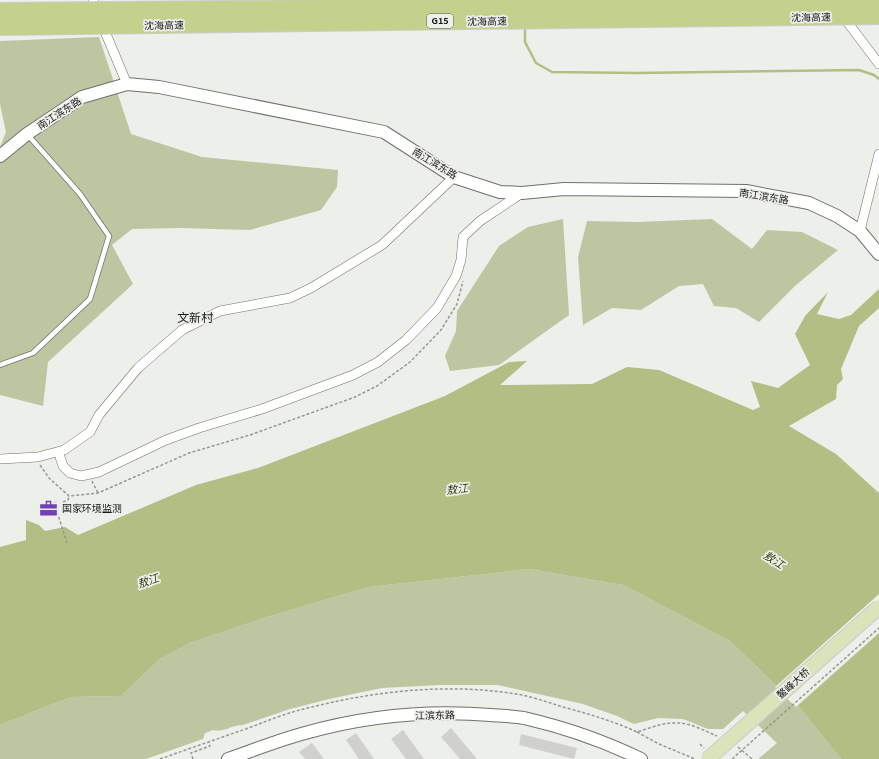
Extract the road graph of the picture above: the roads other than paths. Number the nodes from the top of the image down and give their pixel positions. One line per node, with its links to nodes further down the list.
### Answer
1 (93, 0): 8 (street)
2 (830, 0): 7 (street)
3 (879, 3): 4 (highway, 沈海高速 / G15, bridge)
4 (0, 11)
5 (879, 16): 6 (highway, 沈海高速 / G15, bridge)
6 (0, 27)
7 (879, 64)
8 (127, 84): 9 (main road, 南江滨东路); 12 (main road, 南江滨东路)
9 (27, 134): 11 (main road, 南江滨东路); 16 (lane)
10 (879, 154): 14 (street)
11 (0, 156)
12 (454, 177): 13 (main road, 南江滨东路); 18 (street)
13 (522, 192): 14 (main road, 南江滨东路); 17 (street)
14 (860, 231): 15 (main road, 南江滨东路)
15 (879, 254)
16 (0, 365)
17 (60, 457)
18 (0, 459)
19 (879, 607): 23 (main road, 鳌峰大桥, bridge)
20 (879, 619): 24 (main road, 鳌峰大桥)
21 (232, 758): 22 (main road, 江滨东路)
22 (641, 759)
23 (708, 759)
24 (722, 759)

